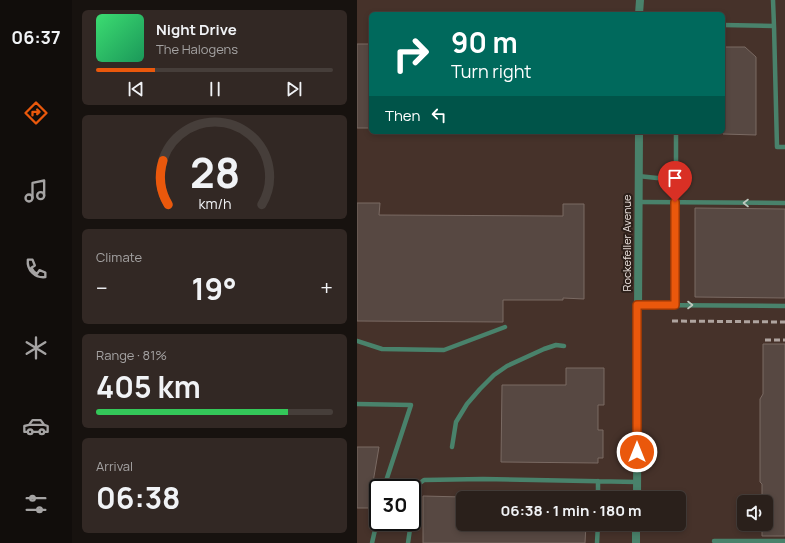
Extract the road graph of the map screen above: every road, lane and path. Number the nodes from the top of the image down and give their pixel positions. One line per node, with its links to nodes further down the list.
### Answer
1 (640, 0): 3 (street)
2 (773, 0): 5 (lane)
3 (639, 12)
4 (725, 26): 5 (lane)
5 (774, 26): 8 (lane)
6 (639, 134): 9 (street, Rockefeller Avenue)
7 (676, 134): 9 (lane)
8 (785, 147)
9 (638, 176): 10 (street, Rockefeller Avenue)
10 (638, 202): 11 (lane); 13 (street, Rockefeller Avenue)
11 (675, 202): 12 (lane, one-way to 11); 14 (lane)
12 (785, 203)
13 (637, 305): 14 (lane); 24 (street, Rockefeller Avenue)
14 (675, 305): 15 (lane, one-way to 15)
15 (785, 306)
16 (505, 327): 17 (lane)
17 (357, 341)
18 (564, 346): 20 (lane)
19 (357, 404): 21 (lane)
20 (452, 447)
21 (387, 479)
22 (598, 481): 23 (lane); 24 (lane); 25 (lane)
23 (421, 482)
24 (637, 482): 26 (street, Rockefeller Avenue)
25 (598, 491)
26 (637, 491)
27 (375, 531): 33 (lane)
28 (410, 531): 34 (lane)
29 (598, 531): 35 (lane)
30 (636, 531): 36 (street)
31 (714, 541): 32 (lane)
32 (785, 541)
33 (372, 543)
34 (408, 543)
35 (597, 543)
36 (636, 543)

